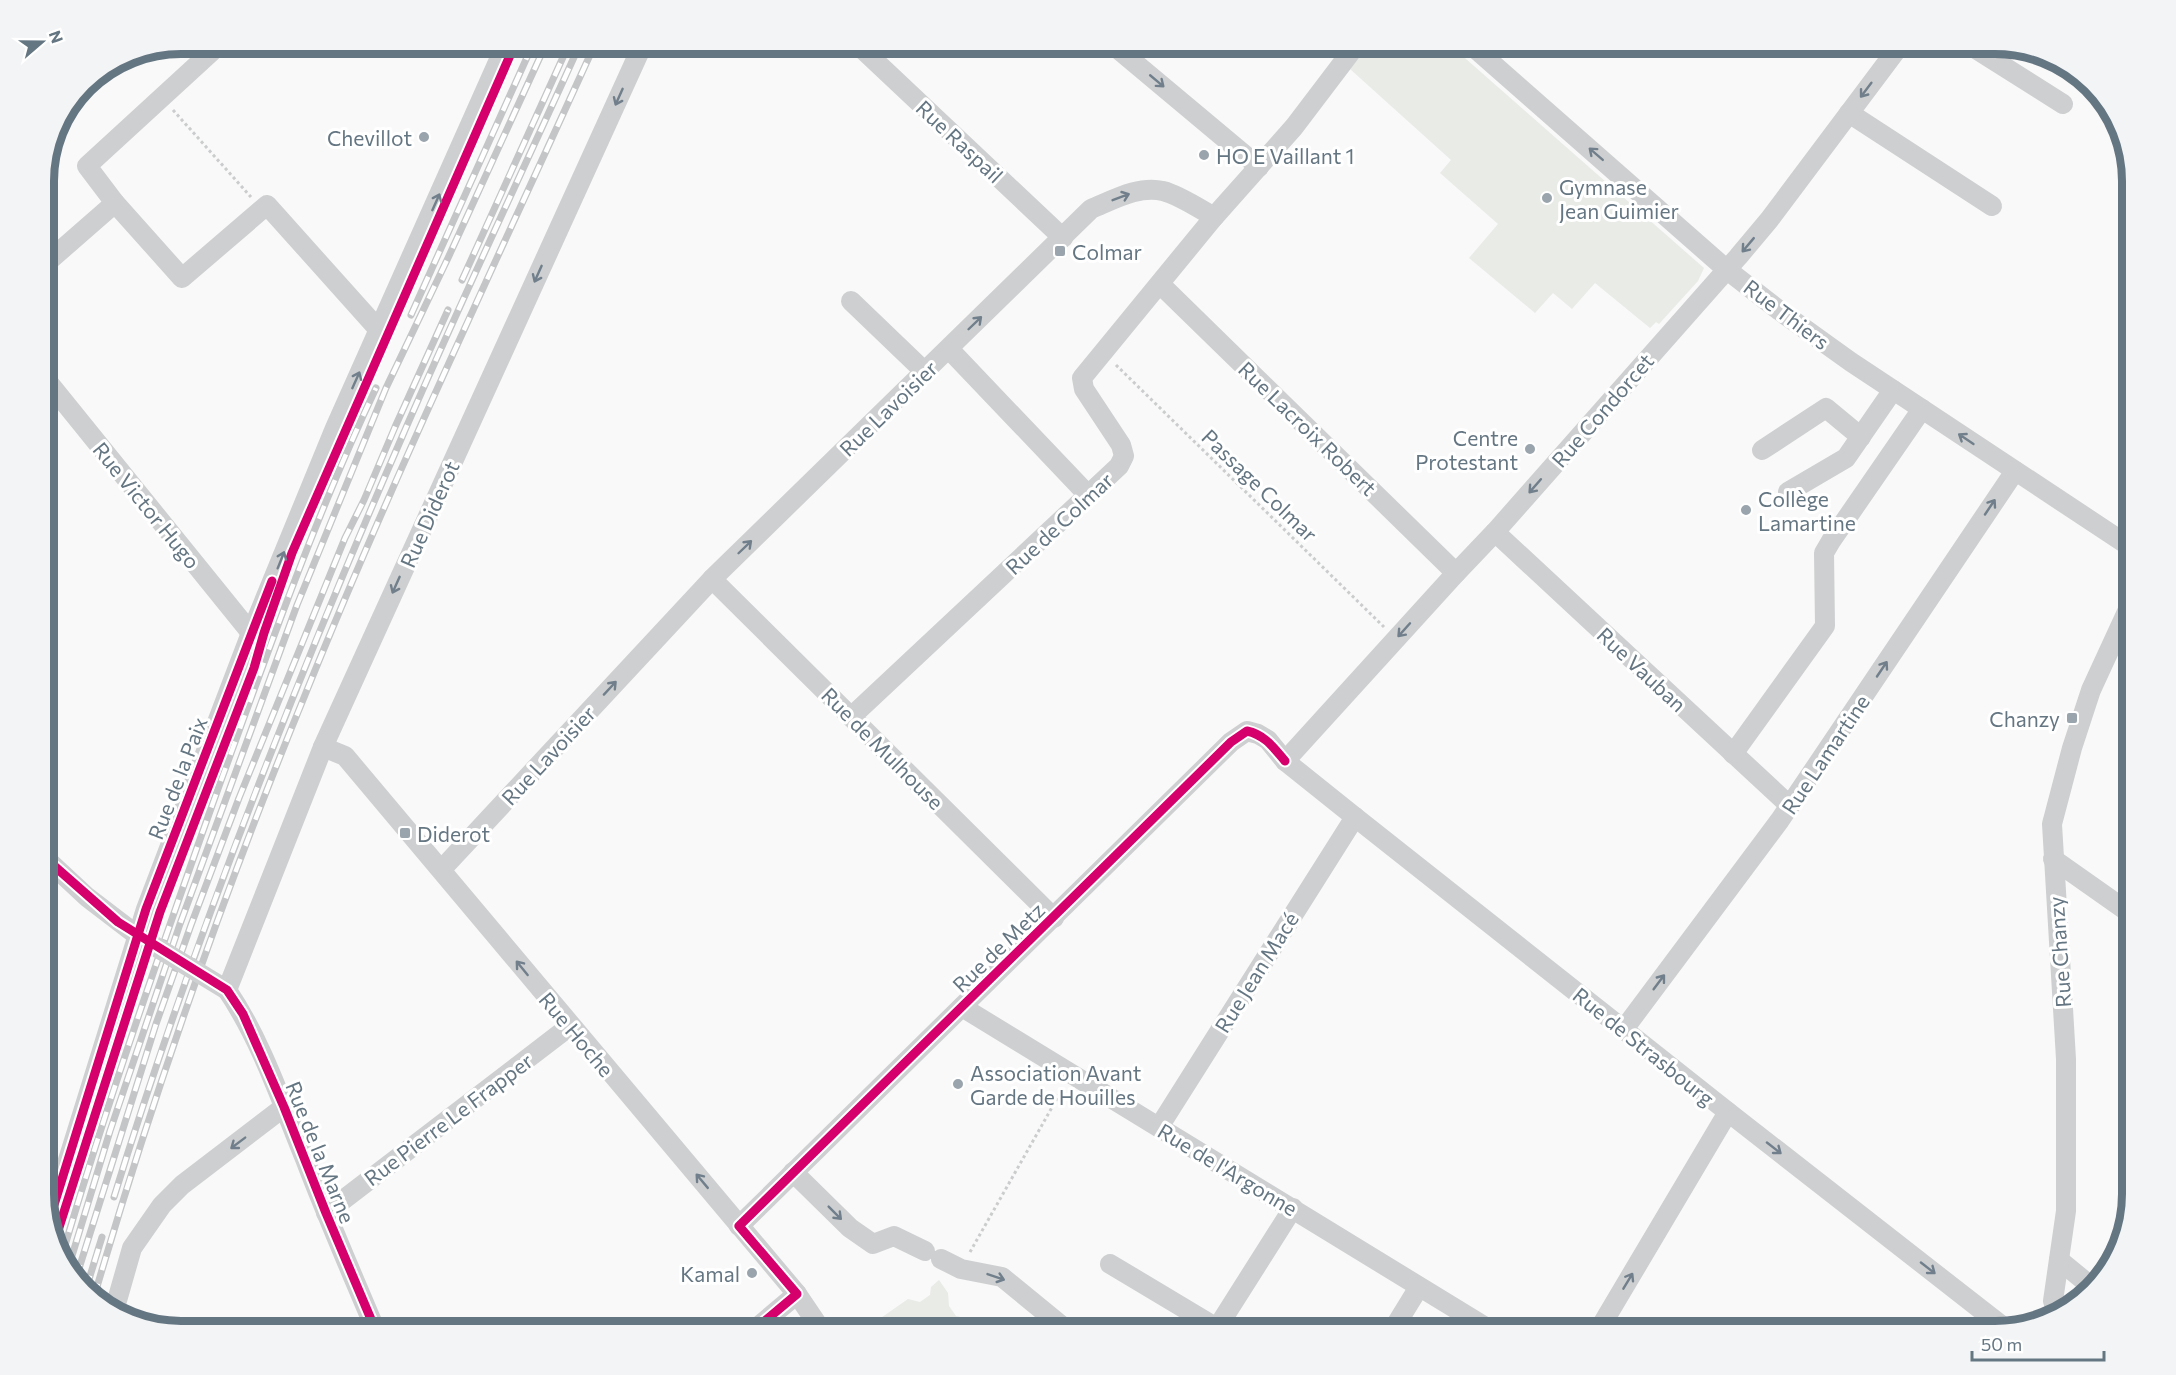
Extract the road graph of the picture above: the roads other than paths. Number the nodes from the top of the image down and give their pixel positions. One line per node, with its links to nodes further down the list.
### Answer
1 (209, 54): 13 (street)
2 (502, 54): 21 (street, Rue de la Paix, one-way to 2)
3 (638, 54): 39 (street, Rue Diderot, one-way to 39)
4 (870, 54): 16 (street, Rue Raspail)
5 (1124, 54): 12 (street, one-way to 12)
6 (1349, 54): 12 (street)
7 (1481, 54): 18 (street, Rue Thiers, one-way to 7)
8 (1893, 54): 11 (street, Rue Condorcet, one-way to 11)
9 (1984, 54): 10 (street)
10 (2063, 104)
11 (1849, 113): 14 (street); 18 (street, Rue Condorcet, one-way to 18)
12 (1259, 167): 15 (street)
13 (115, 203): 17 (street); 21 (street)
14 (1992, 206)
15 (1214, 217): 16 (street, Rue Lavoisier, one-way to 15); 19 (street, Rue de Colmar)
16 (1063, 238): 22 (street, Rue Lavoisier, one-way to 16)
17 (54, 256)
18 (1726, 269): 25 (street, Rue Thiers); 32 (street, Rue Condorcet, one-way to 32)
19 (1160, 284): 31 (street, Rue de Colmar); 34 (street, Rue Lacroix Robert)
20 (851, 301): 23 (street)
21 (378, 330): 37 (street, Rue de la Paix, one-way to 21)
22 (949, 348): 23 (street, Rue Lavoisier); 31 (street)
23 (925, 372): 35 (street, Rue Lavoisier, one-way to 23)
24 (54, 389): 37 (street, Rue Victor Hugo)
25 (1893, 390): 26 (street, Rue Thiers); 27 (street)
26 (1922, 409): 29 (street, Rue Thiers, one-way to 26); 40 (street)
27 (1861, 437): 28 (street); 30 (street)
28 (1762, 450)
29 (2015, 471): 33 (street, Rue Thiers); 42 (street, Rue Lamartine, one-way to 29)
30 (1788, 492)
31 (1089, 496): 38 (street, Rue de Colmar)
32 (1495, 532): 34 (street, Rue Condorcet); 40 (street, Rue Vauban)
33 (2122, 541)
34 (1456, 573): 41 (street, Rue Condorcet, one-way to 41)
35 (712, 579): 38 (street, Rue de Mulhouse); 46 (street, Rue Lavoisier, one-way to 35)
36 (2122, 630): 44 (street, Rue Chanzy)
37 (251, 633): 49 (street, Rue de la Paix)
38 (851, 717): 48 (street, Rue de Mulhouse)
39 (323, 747): 46 (street, Rue Hoche); 50 (street, Rue Diderot)
40 (1733, 754): 42 (street, Rue Vauban)
41 (1285, 761): 43 (street, Rue de Strasbourg); 48 (street, Rue de Metz)
42 (1790, 806): 53 (street, Rue Lamartine, one-way to 42)
43 (1355, 817): 53 (street, Rue de Strasbourg); 56 (street, Rue Jean Macé)
44 (2053, 859): 47 (street); 62 (street, Rue Chanzy)
45 (54, 866): 49 (street)
46 (442, 869): 52 (street, Rue Hoche, one-way to 46)
47 (2122, 908)
48 (1053, 918): 51 (street, Rue de Metz)
49 (138, 936): 50 (street, bridge); 58 (street, Rue de la Paix)
50 (227, 990): 54 (street, Rue de la Marne)
51 (962, 1008): 56 (street, Rue de l'Argonne); 57 (street, Rue de Metz)
52 (570, 1026): 60 (street, Rue Pierre Le Frapper); 61 (street, Rue Hoche, one-way to 52)
53 (1624, 1029): 55 (street, Rue de Strasbourg)
54 (284, 1107): 60 (street, Rue de la Marne); 67 (street, one-way to 67)
55 (1728, 1112): 77 (street, one-way to 55); 78 (street, Rue de Strasbourg, one-way to 78)
56 (1159, 1127): 59 (street, Rue de l'Argonne)
57 (793, 1172): 61 (street, Rue de Metz); 72 (street, one-way to 72)
58 (54, 1204)
59 (1293, 1209): 65 (street, Rue de l'Argonne); 74 (street)
60 (326, 1213): 69 (street, Rue de la Marne)
61 (740, 1226): 66 (street, Rue Hoche)
62 (2059, 1260): 64 (street); 68 (street, Rue Chanzy)
63 (1110, 1264): 73 (street)
64 (2086, 1282)
65 (1419, 1287): 75 (street); 76 (street, Rue de l'Argonne)
66 (797, 1294): 70 (street); 71 (street, Rue Hoche)
67 (116, 1304)
68 (2055, 1306)
69 (371, 1321)
70 (766, 1321)
71 (815, 1321)
72 (1055, 1321)
73 (1204, 1321)
74 (1225, 1321)
75 (1399, 1321)
76 (1474, 1321)
77 (1604, 1321)
78 (1996, 1321)

